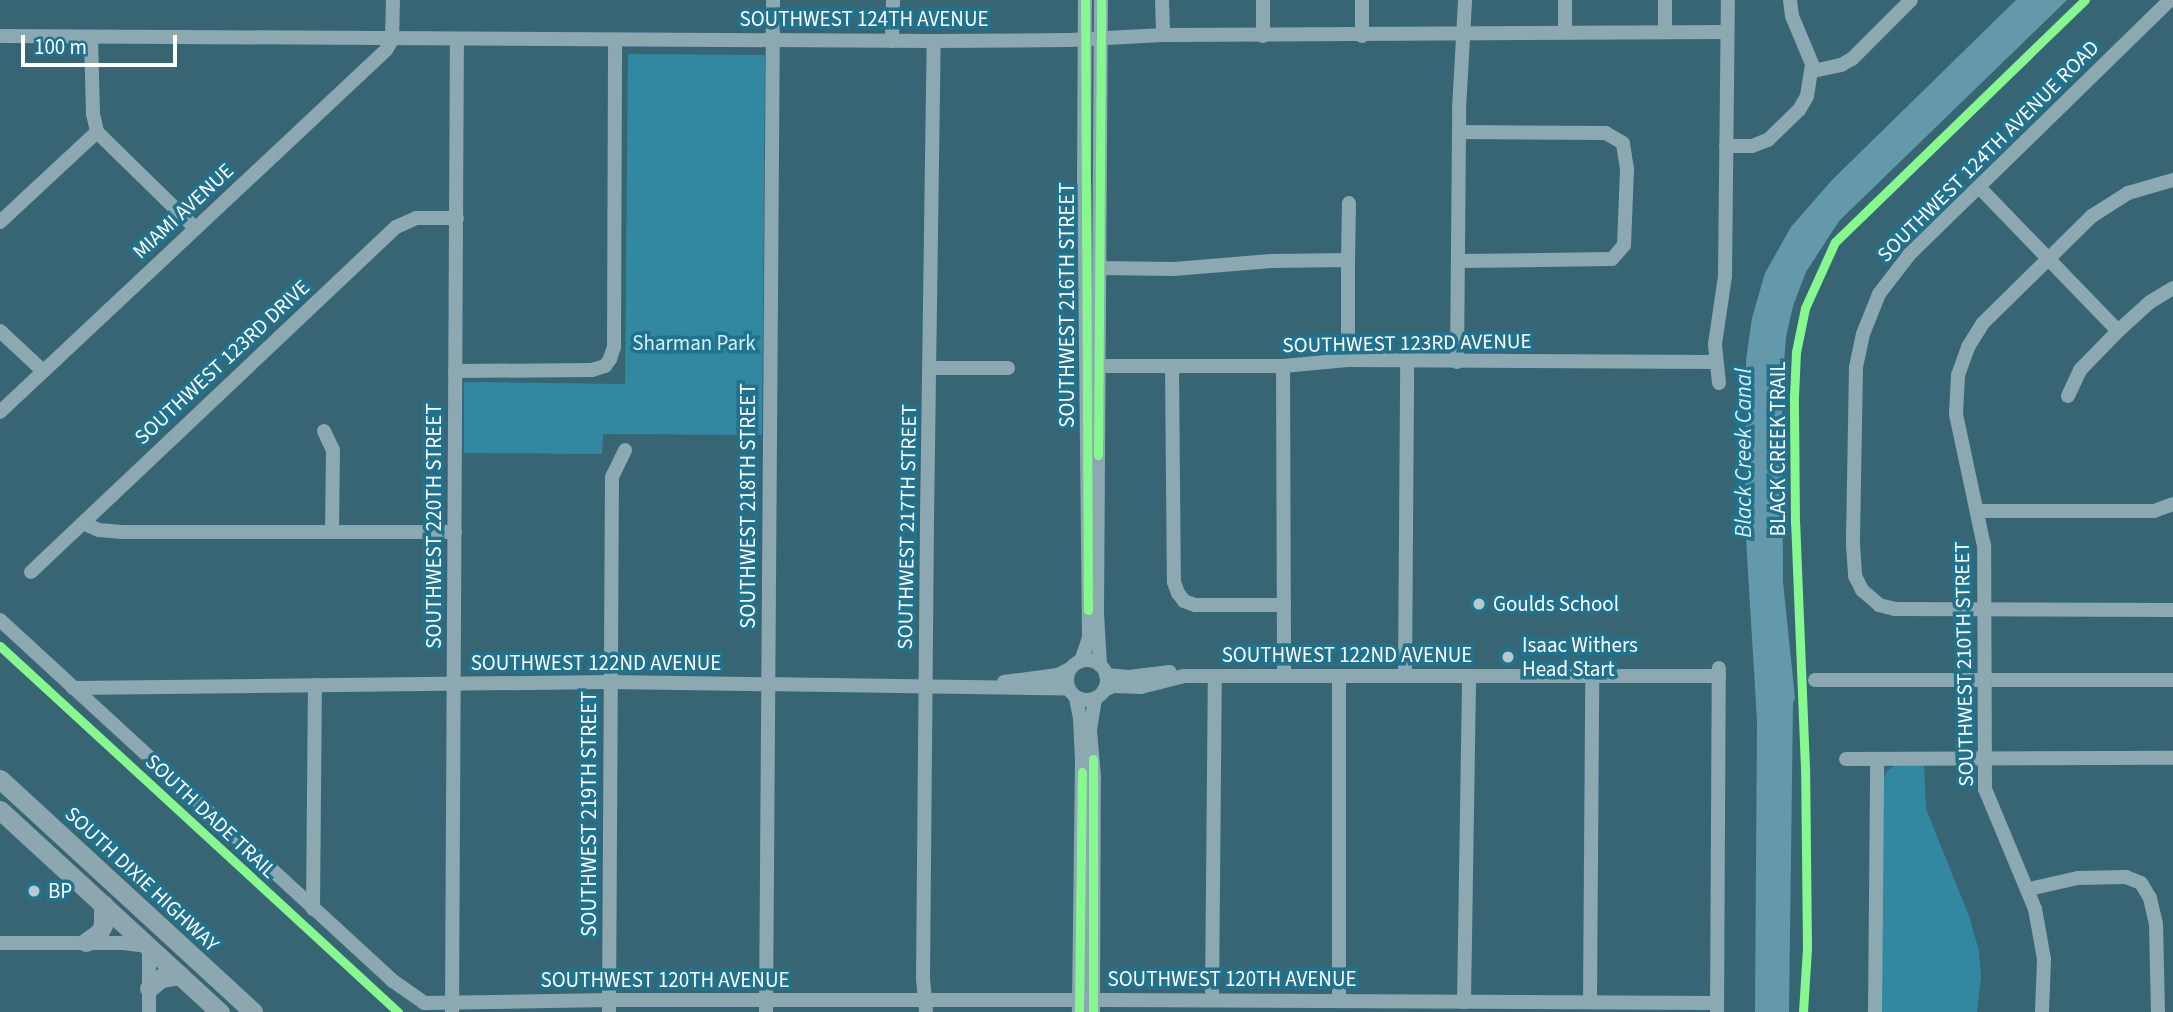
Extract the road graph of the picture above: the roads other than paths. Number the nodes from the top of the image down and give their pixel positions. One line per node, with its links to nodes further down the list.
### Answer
1 (393, 0): 27 (street)
2 (773, 0): 30 (street, SOUTHWEST 218TH STREET)
3 (893, 0): 31 (street)
4 (1085, 0): 26 (street, SOUTHWEST 216TH STREET)
5 (1101, 0): 25 (street, SOUTHWEST 216TH STREET)
6 (1162, 0): 20 (street)
7 (1263, 0): 22 (street)
8 (1362, 0): 23 (street)
9 (1465, 0): 19 (street)
10 (1565, 0): 16 (street)
11 (1665, 0): 17 (street)
12 (1728, 0): 18 (street)
13 (1790, 0): 33 (street)
14 (1911, 0): 33 (street)
15 (2170, 0): 38 (street, SOUTHWEST 124TH AVENUE ROAD)
16 (1564, 32): 17 (street, SOUTHWEST 124TH AVENUE); 19 (street, SOUTHWEST 124TH AVENUE)
17 (1665, 32): 18 (street, SOUTHWEST 124TH AVENUE)
18 (1727, 32): 36 (street)
19 (1464, 33): 23 (street, SOUTHWEST 124TH AVENUE); 35 (street)
20 (1163, 35): 22 (street, SOUTHWEST 124TH AVENUE); 25 (street, SOUTHWEST 124TH AVENUE)
21 (0, 36): 24 (street, SOUTHWEST 124TH AVENUE)
22 (1262, 36): 23 (street, SOUTHWEST 124TH AVENUE)
23 (1362, 36)
24 (91, 37): 27 (street, SOUTHWEST 124TH AVENUE); 34 (street)
25 (1100, 37): 26 (street, SOUTHWEST 124TH AVENUE); 47 (street, SOUTHWEST 216TH STREET)
26 (1085, 38): 32 (street, SOUTHWEST 124TH AVENUE); 43 (street, SOUTHWEST 216TH STREET)
27 (393, 40): 28 (street, SOUTHWEST 124TH AVENUE); 42 (street, MIAMI AVENUE)
28 (457, 40): 29 (street, SOUTHWEST 124TH AVENUE); 40 (street, SOUTHWEST 220TH STREET)
29 (615, 40): 30 (street, SOUTHWEST 124TH AVENUE); 61 (street)
30 (772, 40): 31 (street, SOUTHWEST 124TH AVENUE); 91 (street, SOUTHWEST 218TH STREET)
31 (892, 41): 32 (street, SOUTHWEST 124TH AVENUE)
32 (934, 41): 58 (street, SOUTHWEST 217TH STREET)
33 (1813, 71): 36 (street)
34 (97, 132): 41 (street); 42 (street)
35 (1459, 132): 46 (street); 46 (street)
36 (1726, 146): 54 (street)
37 (2173, 180): 44 (street, SOUTHWEST 210TH STREET)
38 (1979, 187): 44 (street); 74 (street, SOUTHWEST 124TH AVENUE ROAD)
39 (1349, 203): 45 (street)
40 (457, 218): 61 (street, SOUTHWEST 220TH STREET); 69 (street, SOUTHWEST 123RD DRIVE)
41 (0, 222)
42 (195, 228): 60 (street, MIAMI AVENUE)
43 (1084, 230): 55 (street); 77 (street, SOUTHWEST 216TH STREET)
44 (2049, 257): 50 (street); 68 (street, SOUTHWEST 210TH STREET)
45 (1348, 260): 47 (street); 51 (street)
46 (1458, 261): 53 (street)
47 (1100, 268): 55 (street, SOUTHWEST 216TH STREET)
48 (2173, 288): 50 (street)
49 (0, 331): 60 (street)
50 (2118, 331): 63 (street)
51 (1348, 360): 52 (street, SOUTHWEST 123RD AVENUE); 57 (street, SOUTHWEST 123RD AVENUE)
52 (1407, 361): 53 (street, SOUTHWEST 123RD AVENUE); 81 (street)
53 (1457, 362): 54 (street, SOUTHWEST 123RD AVENUE)
54 (1715, 362): 62 (street)
55 (1099, 366): 56 (street, SOUTHWEST 123RD AVENUE); 88 (street, SOUTHWEST 216TH STREET)
56 (1172, 366): 57 (street, SOUTHWEST 123RD AVENUE); 73 (street)
57 (1283, 366): 73 (street)
58 (930, 368): 59 (street); 92 (street, SOUTHWEST 217TH STREET)
59 (1008, 368)
60 (43, 371): 64 (street, MIAMI AVENUE)
61 (455, 371): 70 (street, SOUTHWEST 220TH STREET)
62 (1719, 383)
63 (2068, 396)
64 (0, 412)
65 (324, 431): 71 (street)
66 (625, 450): 87 (street, SOUTHWEST 219TH STREET)
67 (2173, 504): 68 (street)
68 (1978, 511): 74 (street, SOUTHWEST 210TH STREET)
69 (83, 523): 71 (street); 72 (street, SOUTHWEST 123RD DRIVE)
70 (455, 532): 71 (street); 89 (street, SOUTHWEST 220TH STREET)
71 (332, 533)
72 (31, 572)
73 (1284, 605): 79 (street)
74 (1984, 610): 75 (street); 84 (street, SOUTHWEST 210TH STREET)
75 (2173, 610)
76 (0, 620): 94 (street, SOUTHWEST 120TH AVENUE)
77 (1076, 665): 88 (street); 93 (street, SOUTHWEST 122ND AVENUE); 95 (street, SOUTHWEST 216TH STREET)
78 (1214, 676): 79 (street, SOUTHWEST 122ND AVENUE); 88 (street, SOUTHWEST 122ND AVENUE); 111 (street)
79 (1284, 676): 80 (street, SOUTHWEST 122ND AVENUE)
80 (1339, 676): 81 (street, SOUTHWEST 122ND AVENUE); 112 (street)
81 (1405, 676): 82 (street, SOUTHWEST 122ND AVENUE)
82 (1469, 676): 83 (street, SOUTHWEST 122ND AVENUE); 113 (street)
83 (1592, 676): 114 (street); 124 (street, SOUTHWEST 122ND AVENUE)
84 (1985, 679): 85 (street); 86 (street); 96 (street, SOUTHWEST 210TH STREET)
85 (1815, 680)
86 (2173, 680)
87 (610, 682): 89 (street, SOUTHWEST 122ND AVENUE); 91 (street, SOUTHWEST 122ND AVENUE); 116 (street, SOUTHWEST 219TH STREET)
88 (1101, 682): 95 (street, SOUTHWEST 122ND AVENUE); 119 (street, SOUTHWEST 216TH STREET)
89 (454, 683): 90 (street, SOUTHWEST 122ND AVENUE); 121 (street, SOUTHWEST 220TH STREET)
90 (315, 685): 94 (street, SOUTHWEST 122ND AVENUE); 104 (street)
91 (769, 685): 92 (street, SOUTHWEST 122ND AVENUE); 117 (street, SOUTHWEST 218TH STREET)
92 (926, 686): 93 (street, SOUTHWEST 122ND AVENUE); 118 (street, SOUTHWEST 217TH STREET)
93 (993, 686): 95 (street, SOUTHWEST 122ND AVENUE)
94 (72, 688): 104 (street, SOUTHWEST 120TH AVENUE)
95 (1072, 693): 119 (street)
96 (1983, 758): 97 (street); 99 (street); 102 (street, SOUTHWEST 210TH STREET)
97 (2173, 758)
98 (1846, 759): 99 (street)
99 (1877, 759): 129 (street)
100 (0, 779): 105 (highway, SOUTH DIXIE HIGHWAY)
101 (0, 810): 103 (highway)
102 (2029, 889): 130 (street, SOUTHWEST 210TH STREET); 131 (street)
103 (103, 904): 106 (highway); 108 (highway)
104 (313, 909): 121 (street, SOUTHWEST 120TH AVENUE)
105 (144, 911): 108 (highway); 128 (highway, SOUTH DIXIE HIGHWAY)
106 (86, 942): 107 (street); 108 (street)
107 (0, 943)
108 (149, 946): 109 (highway); 110 (street); 127 (highway)
109 (180, 975): 110 (highway); 126 (highway)
110 (149, 988): 125 (street)
111 (1212, 1000): 119 (street, SOUTHWEST 120TH AVENUE); 120 (street, SOUTHWEST 120TH AVENUE)
112 (1339, 1001): 120 (street, SOUTHWEST 120TH AVENUE); 122 (street, SOUTHWEST 120TH AVENUE)
113 (1464, 1002): 122 (street, SOUTHWEST 120TH AVENUE); 123 (street, SOUTHWEST 120TH AVENUE)
114 (1590, 1002): 123 (street, SOUTHWEST 120TH AVENUE); 124 (street, SOUTHWEST 120TH AVENUE)
115 (522, 1006): 116 (street, SOUTHWEST 120TH AVENUE); 121 (street, SOUTHWEST 120TH AVENUE)
116 (609, 1006): 117 (street, SOUTHWEST 120TH AVENUE)
117 (766, 1006): 118 (street, SOUTHWEST 120TH AVENUE)
118 (925, 1006): 119 (street, SOUTHWEST 120TH AVENUE)
119 (1086, 1006)
120 (1242, 1006)
121 (453, 1007)
122 (1402, 1007)
123 (1556, 1007)
124 (1717, 1007)
125 (149, 1012)
126 (220, 1012)
127 (239, 1012)
128 (254, 1012)
129 (1875, 1012)
130 (2042, 1012)
131 (2158, 1012)

